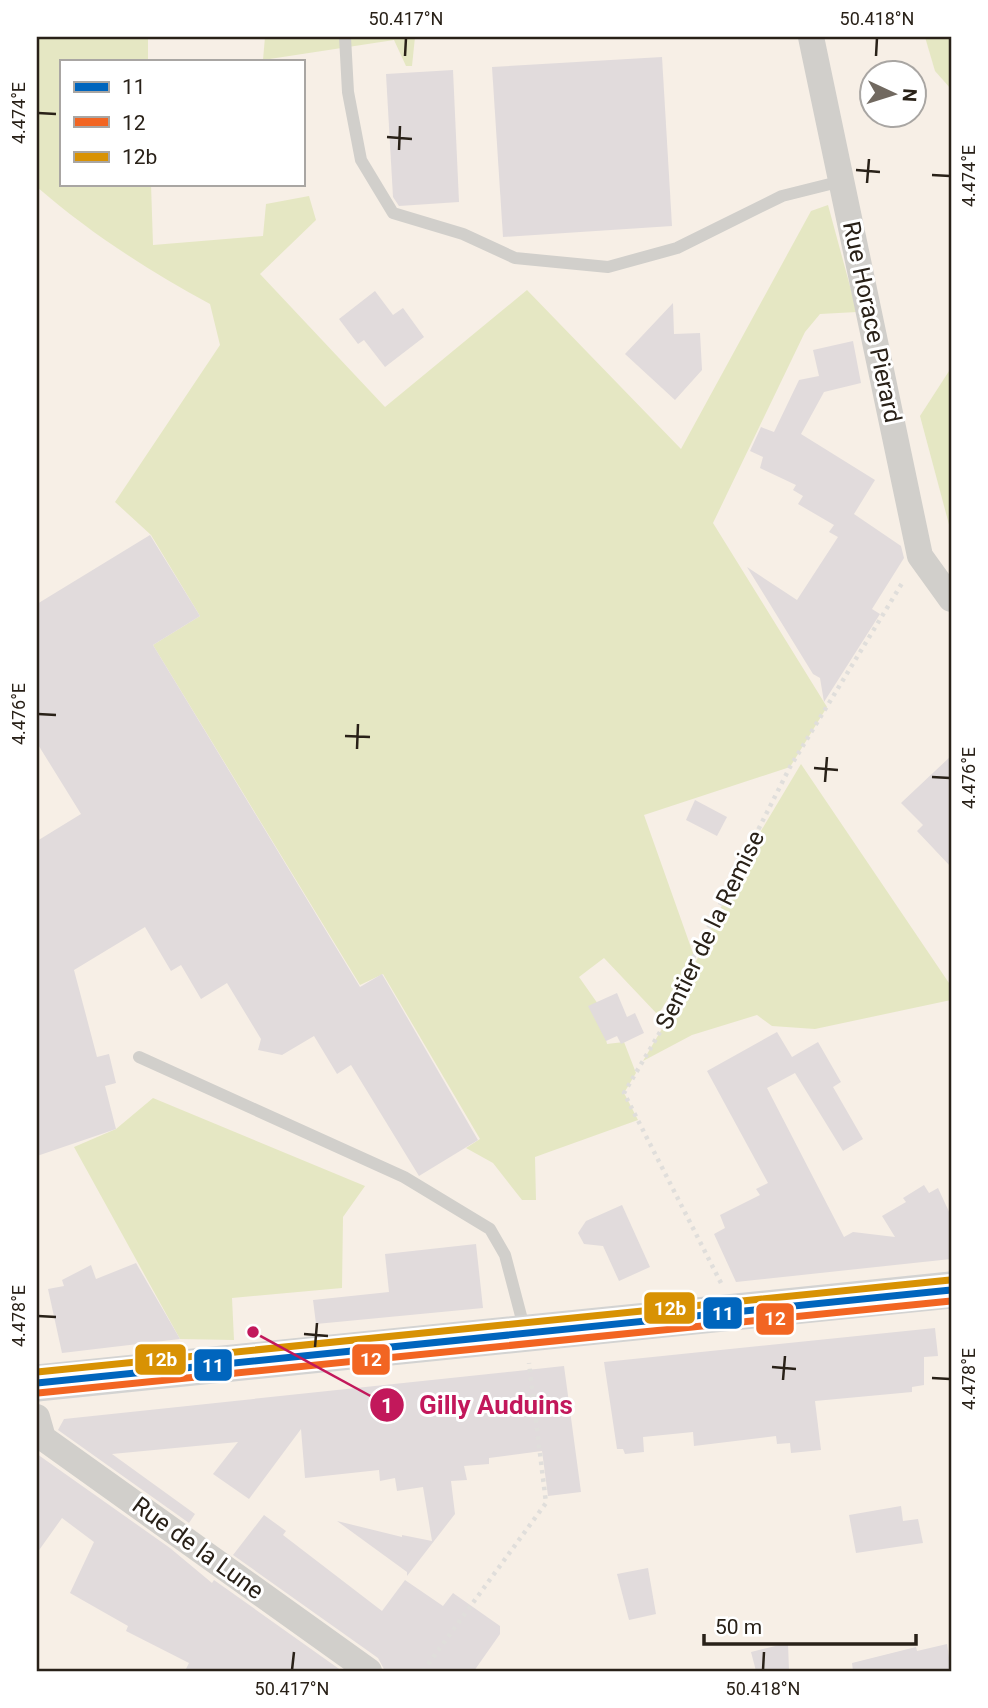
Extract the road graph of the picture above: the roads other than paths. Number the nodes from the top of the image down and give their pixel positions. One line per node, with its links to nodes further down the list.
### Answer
1 (345, 37): 3 (lane)
2 (811, 37): 3 (street, Rue Horace Pierard)
3 (843, 181): 4 (street, Rue Horace Pierard)
4 (951, 599)
5 (139, 1057): 7 (lane)
6 (951, 1290): 7 (main road)
7 (524, 1331): 8 (main road)
8 (37, 1383)
9 (37, 1417): 10 (street, Rue de la Lune)
10 (369, 1671)

